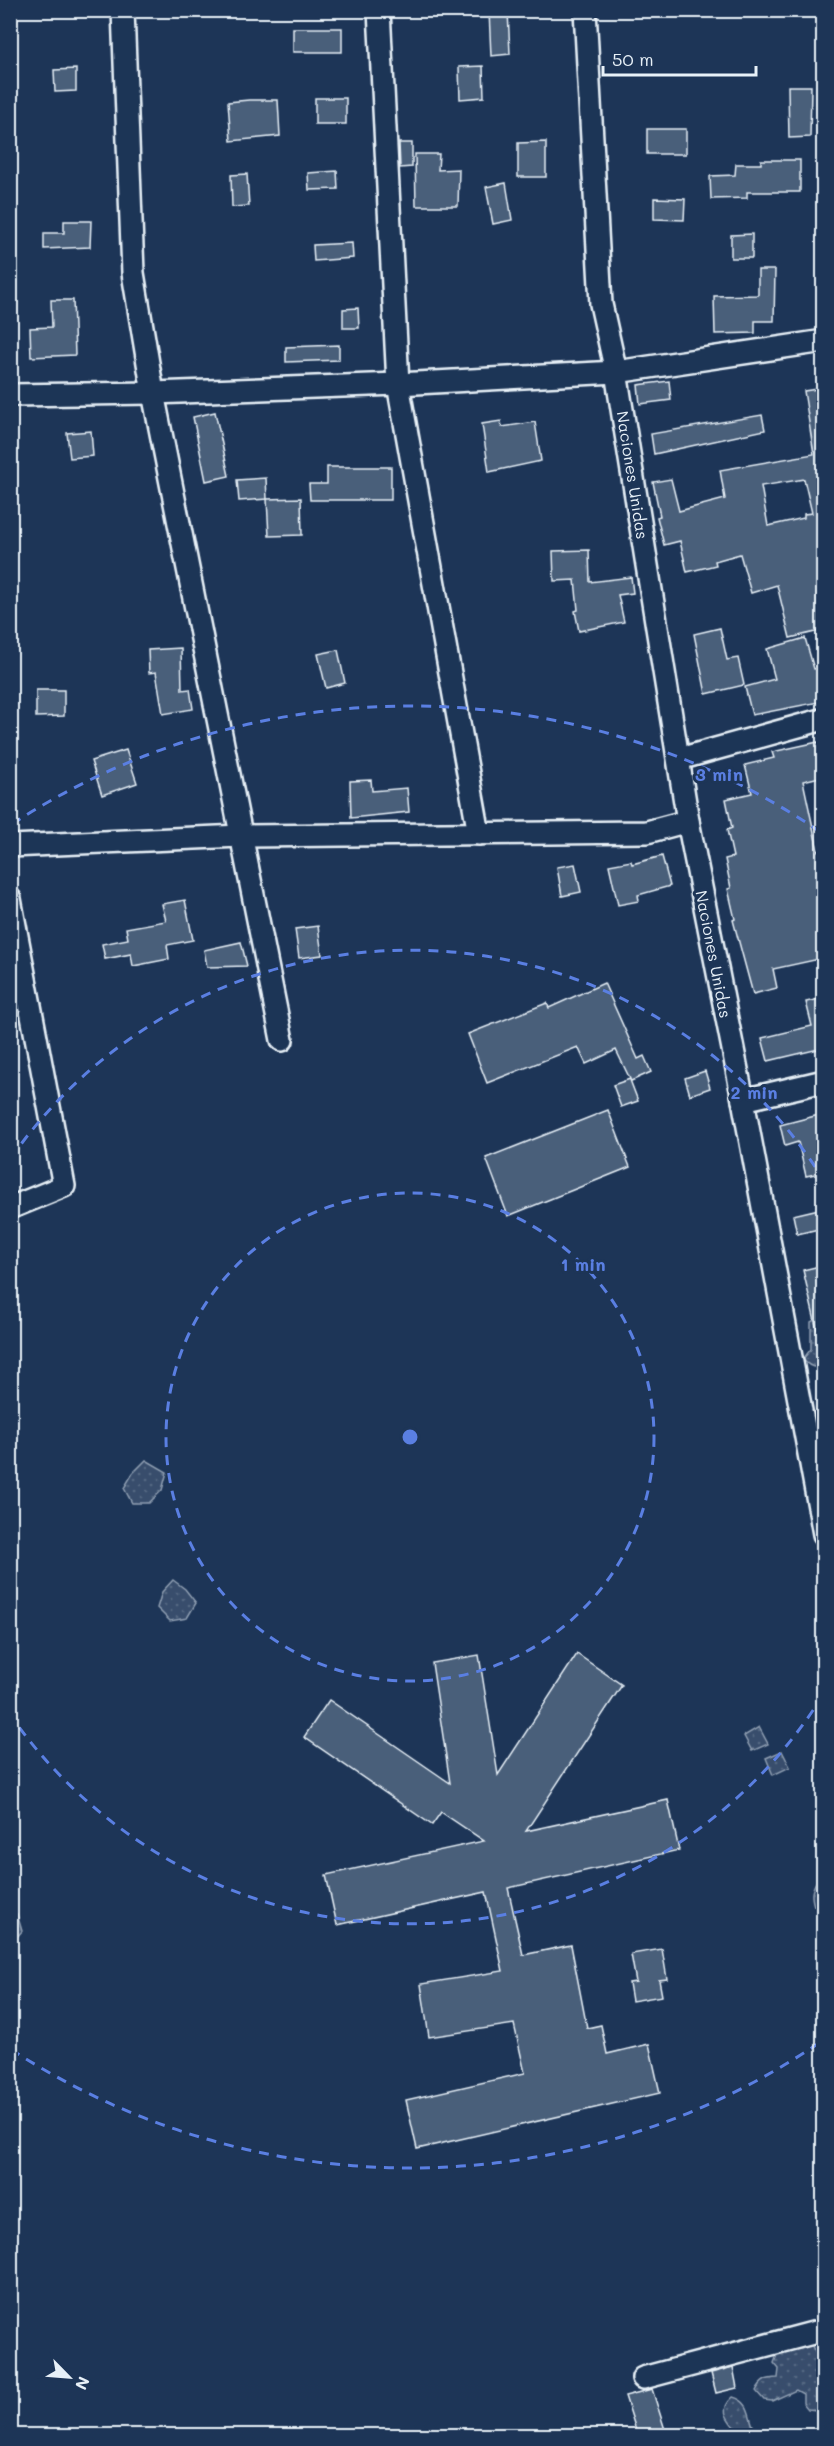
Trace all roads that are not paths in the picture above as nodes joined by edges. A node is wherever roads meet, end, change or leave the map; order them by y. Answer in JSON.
{"nodes":[{"id":1,"x":123,"y":10,"type":"edge"},
{"id":2,"x":379,"y":10,"type":"edge"},
{"id":3,"x":585,"y":10,"type":"edge"},
{"id":4,"x":824,"y":341,"type":"edge"},
{"id":5,"x":616,"y":372,"type":"junction"},
{"id":6,"x":398,"y":384,"type":"junction"},
{"id":7,"x":153,"y":393,"type":"junction"},
{"id":8,"x":10,"y":395,"type":"edge"},
{"id":9,"x":824,"y":719,"type":"edge"},
{"id":10,"x":679,"y":759,"type":"junction"},
{"id":11,"x":688,"y":821,"type":"junction"},
{"id":12,"x":479,"y":834,"type":"junction"},
{"id":13,"x":241,"y":836,"type":"junction"},
{"id":14,"x":10,"y":846,"type":"edge"},
{"id":15,"x":10,"y":899,"type":"edge"},
{"id":16,"x":282,"y":1040,"type":"dead end"},
{"id":17,"x":824,"y":1081,"type":"edge"},
{"id":18,"x":743,"y":1100,"type":"junction"},
{"id":19,"x":10,"y":1208,"type":"edge"},
{"id":20,"x":824,"y":1534,"type":"edge"},
{"id":21,"x":824,"y":2330,"type":"edge"},
{"id":22,"x":643,"y":2379,"type":"dead end"}],
"edges":[{"from":1,"to":7,"type":"street"},
{"from":2,"to":6,"type":"street"},
{"from":3,"to":5,"type":"street","name":"Naciones Unidas"},
{"from":4,"to":5,"type":"street"},
{"from":5,"to":6,"type":"street"},
{"from":5,"to":10,"type":"street","name":"Naciones Unidas"},
{"from":6,"to":7,"type":"street"},
{"from":6,"to":12,"type":"street"},
{"from":7,"to":8,"type":"street"},
{"from":7,"to":13,"type":"street"},
{"from":9,"to":10,"type":"street"},
{"from":10,"to":11,"type":"street","name":"Naciones Unidas"},
{"from":11,"to":12,"type":"street"},
{"from":11,"to":18,"type":"street","name":"Naciones Unidas"},
{"from":12,"to":13,"type":"street"},
{"from":13,"to":14,"type":"street"},
{"from":13,"to":16,"type":"street"},
{"from":15,"to":19,"type":"street"},
{"from":17,"to":18,"type":"street"},
{"from":18,"to":20,"type":"street","name":"Naciones Unidas"},
{"from":21,"to":22,"type":"street"}]}
